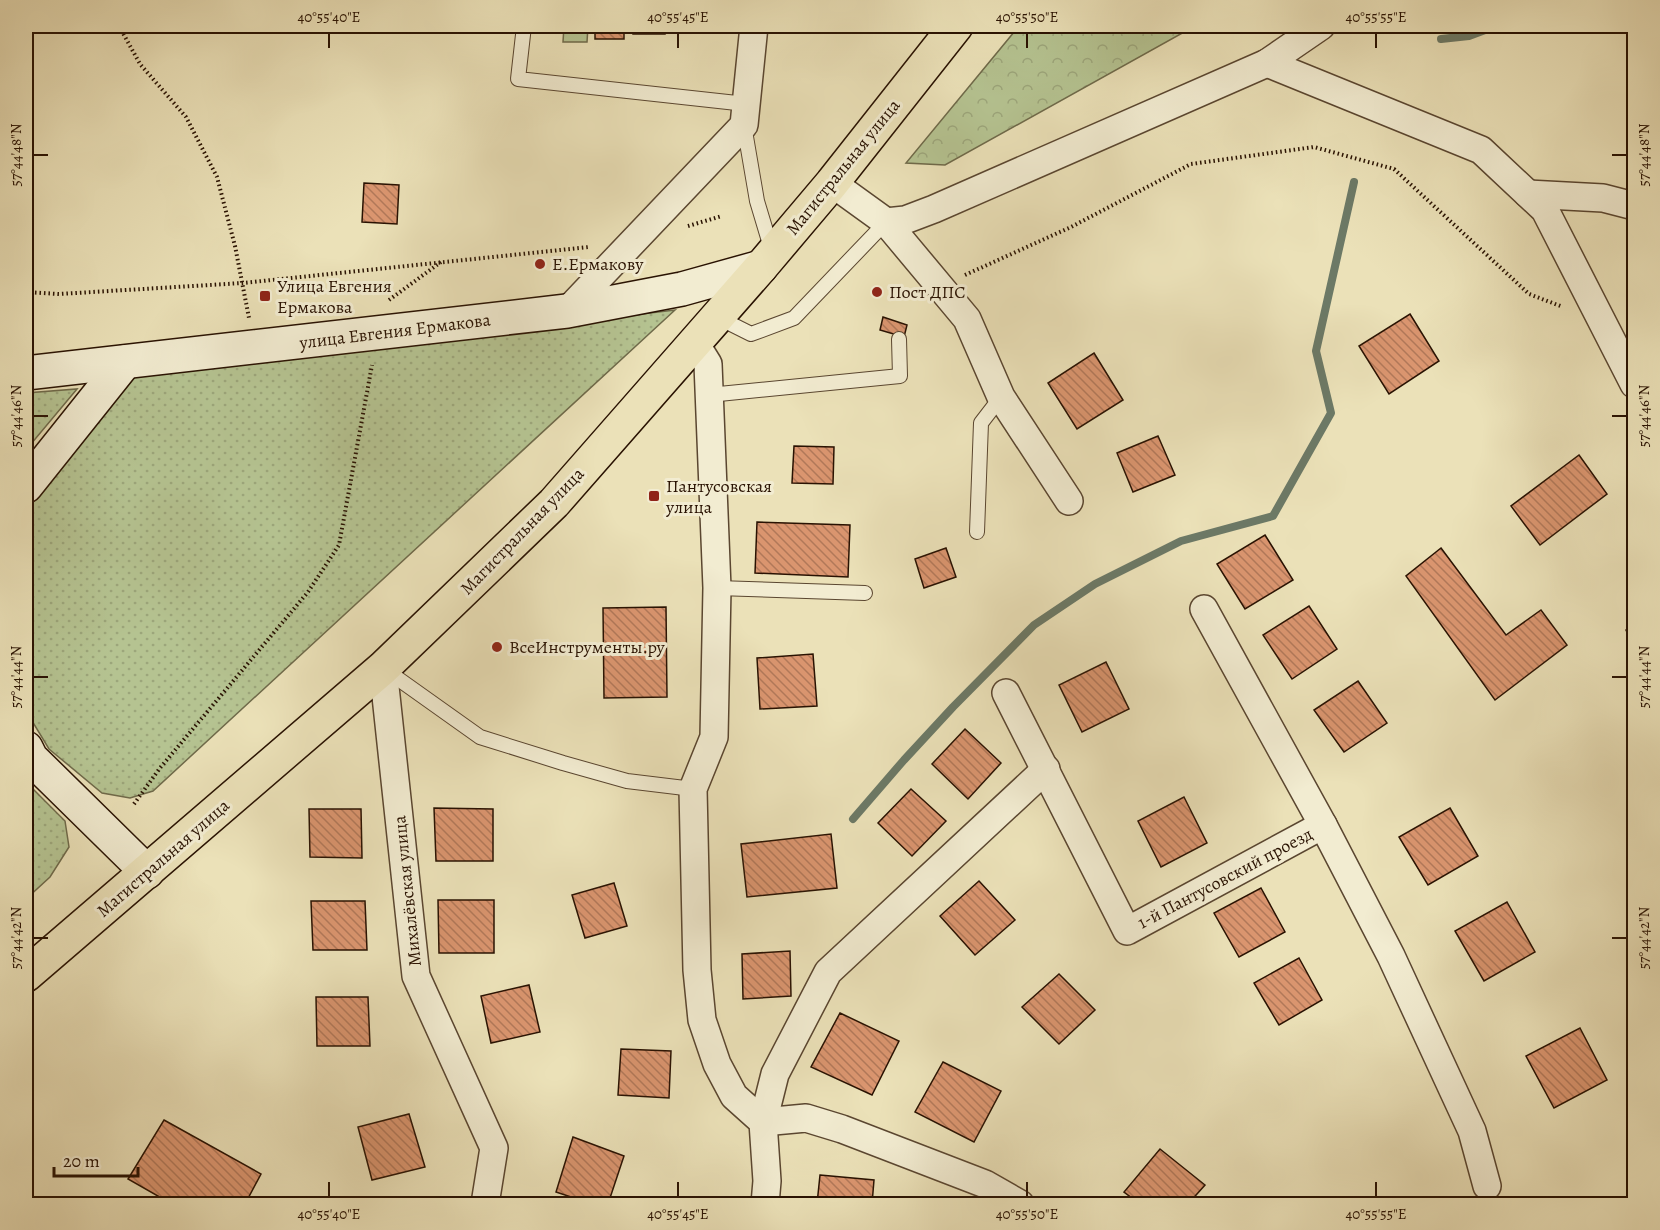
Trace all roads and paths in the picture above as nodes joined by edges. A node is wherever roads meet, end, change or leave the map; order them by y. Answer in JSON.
{"nodes":[{"id":1,"x":119,"y":26,"type":"edge"},
{"id":2,"x":524,"y":26,"type":"edge"},
{"id":3,"x":956,"y":26,"type":"edge"},
{"id":4,"x":1321,"y":26,"type":"edge"},
{"id":5,"x":747,"y":30,"type":"edge"},
{"id":6,"x":1267,"y":63,"type":"junction"},
{"id":7,"x":745,"y":114,"type":"junction"},
{"id":8,"x":832,"y":183,"type":"junction"},
{"id":9,"x":1528,"y":194,"type":"junction"},
{"id":10,"x":1635,"y":206,"type":"edge"},
{"id":11,"x":722,"y":216,"type":"dead end"},
{"id":12,"x":886,"y":222,"type":"junction"},
{"id":13,"x":677,"y":229,"type":"dead end"},
{"id":14,"x":632,"y":241,"type":"junction"},
{"id":15,"x":767,"y":260,"type":"junction"},
{"id":16,"x":243,"y":283,"type":"junction"},
{"id":17,"x":940,"y":286,"type":"junction"},
{"id":18,"x":26,"y":292,"type":"edge"},
{"id":19,"x":567,"y":311,"type":"junction"},
{"id":20,"x":717,"y":317,"type":"junction"},
{"id":21,"x":1603,"y":323,"type":"junction"},
{"id":22,"x":899,"y":339,"type":"dead end"},
{"id":23,"x":695,"y":343,"type":"junction"},
{"id":24,"x":125,"y":362,"type":"junction"},
{"id":25,"x":372,"y":365,"type":"dead end"},
{"id":26,"x":26,"y":373,"type":"edge"},
{"id":27,"x":1635,"y":384,"type":"edge"},
{"id":28,"x":709,"y":395,"type":"junction"},
{"id":29,"x":1000,"y":397,"type":"junction"},
{"id":30,"x":26,"y":486,"type":"edge"},
{"id":31,"x":1069,"y":501,"type":"dead end"},
{"id":32,"x":977,"y":532,"type":"dead end"},
{"id":33,"x":717,"y":588,"type":"junction"},
{"id":34,"x":866,"y":593,"type":"dead end"},
{"id":35,"x":1204,"y":609,"type":"dead end"},
{"id":36,"x":383,"y":668,"type":"junction"},
{"id":37,"x":1006,"y":693,"type":"dead end"},
{"id":38,"x":27,"y":757,"type":"edge"},
{"id":39,"x":1046,"y":769,"type":"junction"},
{"id":40,"x":693,"y":789,"type":"junction"},
{"id":41,"x":134,"y":804,"type":"dead end"},
{"id":42,"x":1323,"y":825,"type":"junction"},
{"id":43,"x":147,"y":872,"type":"junction"},
{"id":44,"x":26,"y":905,"type":"edge"},
{"id":45,"x":29,"y":909,"type":"dead end"},
{"id":46,"x":26,"y":975,"type":"edge"},
{"id":47,"x":763,"y":1122,"type":"junction"},
{"id":48,"x":1487,"y":1186,"type":"dead end"},
{"id":49,"x":485,"y":1204,"type":"edge"},
{"id":50,"x":765,"y":1204,"type":"edge"},
{"id":51,"x":1020,"y":1204,"type":"edge"}],
"edges":[{"from":1,"to":16,"type":"path"},
{"from":2,"to":7,"type":"lane"},
{"from":3,"to":8,"type":"highway","name":"Магистральная улица"},
{"from":4,"to":6,"type":"street"},
{"from":5,"to":7,"type":"street"},
{"from":6,"to":9,"type":"street"},
{"from":6,"to":12,"type":"street"},
{"from":7,"to":14,"type":"street"},
{"from":7,"to":15,"type":"lane"},
{"from":8,"to":12,"type":"street"},
{"from":8,"to":15,"type":"highway","name":"Магистральная улица"},
{"from":9,"to":10,"type":"street"},
{"from":9,"to":21,"type":"street"},
{"from":11,"to":13,"type":"path"},
{"from":12,"to":17,"type":"street"},
{"from":12,"to":20,"type":"lane"},
{"from":14,"to":16,"type":"path"},
{"from":14,"to":19,"type":"street"},
{"from":15,"to":19,"type":"main road","name":"улица Евгения Ермакова"},
{"from":15,"to":20,"type":"highway","name":"Магистральная улица"},
{"from":16,"to":18,"type":"path"},
{"from":17,"to":21,"type":"path"},
{"from":17,"to":29,"type":"street"},
{"from":19,"to":24,"type":"main road","name":"улица Евгения Ермакова"},
{"from":20,"to":23,"type":"highway","name":"Магистральная улица"},
{"from":21,"to":27,"type":"street"},
{"from":22,"to":28,"type":"lane"},
{"from":23,"to":28,"type":"street"},
{"from":23,"to":36,"type":"highway","name":"Магистральная улица"},
{"from":24,"to":26,"type":"main road","name":"улица Евгения Ермакова"},
{"from":24,"to":30,"type":"main road"},
{"from":25,"to":41,"type":"path"},
{"from":28,"to":33,"type":"street"},
{"from":29,"to":31,"type":"street"},
{"from":29,"to":32,"type":"lane"},
{"from":33,"to":34,"type":"lane"},
{"from":33,"to":40,"type":"street"},
{"from":35,"to":42,"type":"street"},
{"from":36,"to":40,"type":"lane"},
{"from":36,"to":43,"type":"highway","name":"Магистральная улица"},
{"from":36,"to":49,"type":"street","name":"Михалёвская улица"},
{"from":37,"to":39,"type":"street"},
{"from":38,"to":43,"type":"main road"},
{"from":39,"to":42,"type":"street","name":"1-й Пантусовский проезд"},
{"from":39,"to":47,"type":"street"},
{"from":40,"to":47,"type":"street"},
{"from":42,"to":48,"type":"street","name":"1-й Пантусовский проезд"},
{"from":43,"to":46,"type":"highway","name":"Магистральная улица"},
{"from":44,"to":45,"type":"path"},
{"from":47,"to":50,"type":"street"},
{"from":47,"to":51,"type":"street"}]}
